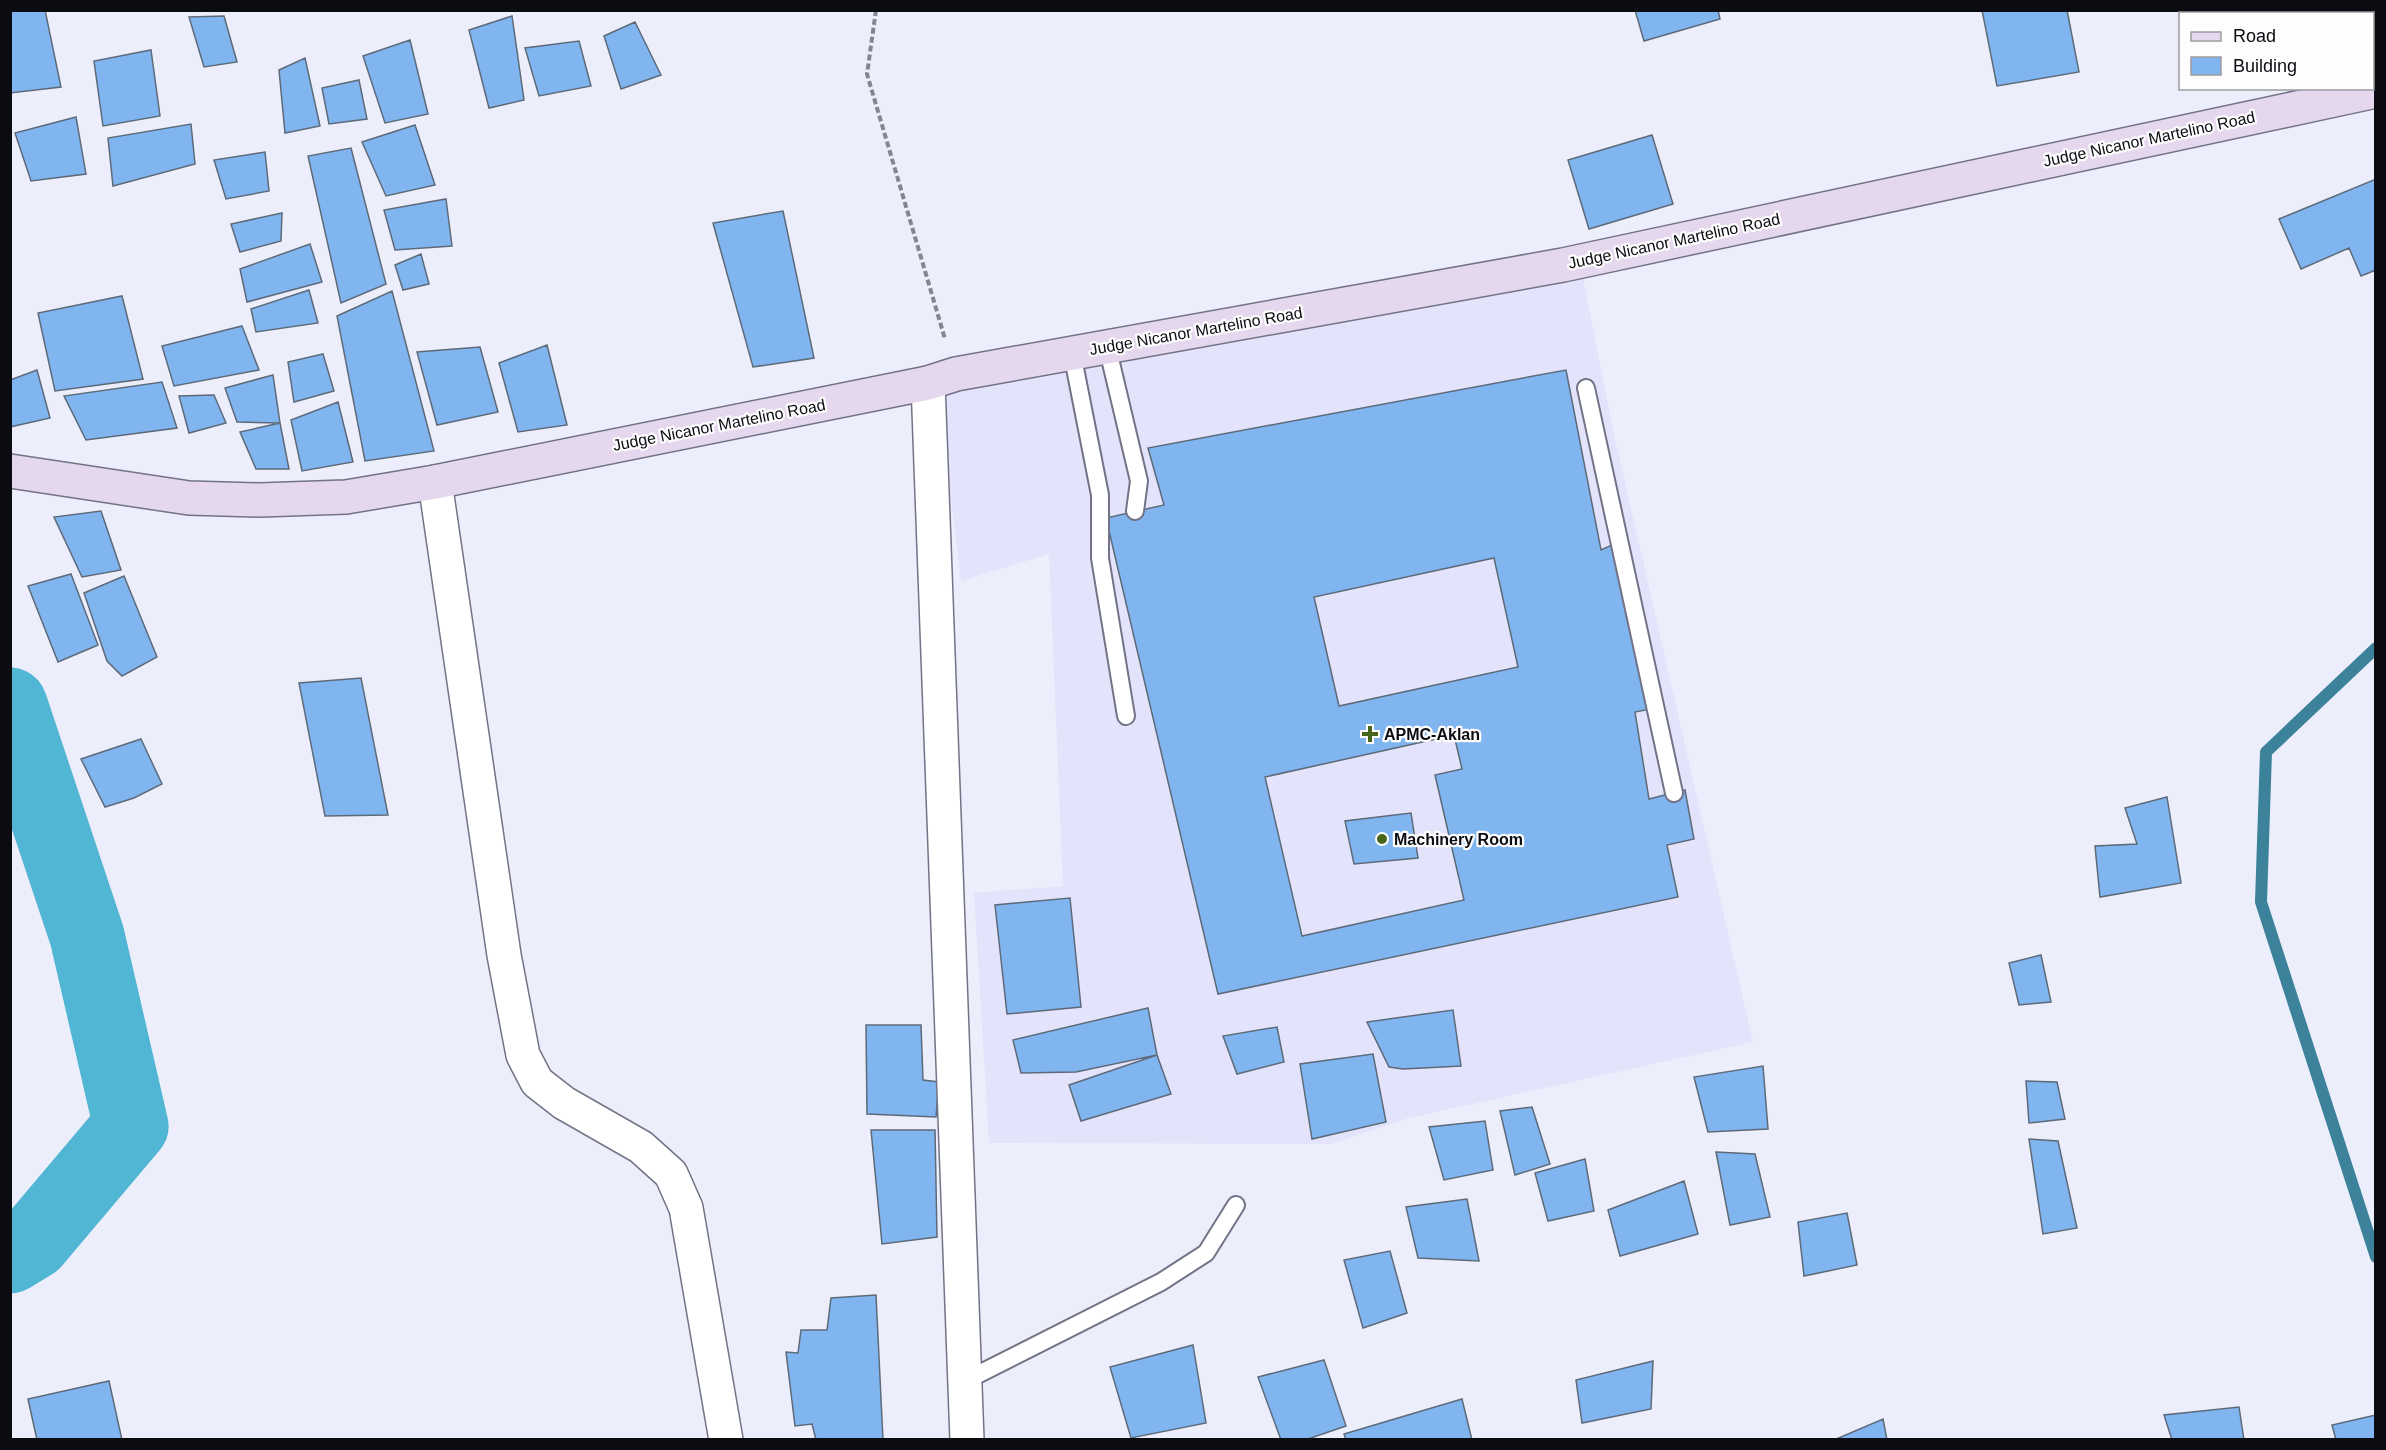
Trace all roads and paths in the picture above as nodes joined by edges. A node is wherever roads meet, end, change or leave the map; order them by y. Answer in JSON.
{"nodes":[{"id":1,"x":876,"y":10,"type":"edge"},
{"id":2,"x":2376,"y":91,"type":"edge"},
{"id":3,"x":1107,"y":346,"type":"junction"},
{"id":4,"x":1072,"y":353,"type":"junction"},
{"id":5,"x":942,"y":378,"type":"junction"},
{"id":6,"x":1586,"y":388,"type":"dead end"},
{"id":7,"x":10,"y":471,"type":"edge"},
{"id":8,"x":435,"y":482,"type":"junction"},
{"id":9,"x":1135,"y":511,"type":"dead end"},
{"id":10,"x":1126,"y":716,"type":"dead end"},
{"id":11,"x":1674,"y":793,"type":"dead end"},
{"id":12,"x":1236,"y":1205,"type":"dead end"},
{"id":13,"x":965,"y":1381,"type":"junction"},
{"id":14,"x":726,"y":1440,"type":"edge"},
{"id":15,"x":967,"y":1440,"type":"edge"}],
"edges":[{"from":1,"to":5,"type":"path"},
{"from":2,"to":3,"type":"main road","name":"Judge Nicanor Martelino Road"},
{"from":3,"to":4,"type":"main road","name":"Judge Nicanor Martelino Road"},
{"from":3,"to":9,"type":"lane"},
{"from":4,"to":5,"type":"main road","name":"Judge Nicanor Martelino Road"},
{"from":4,"to":10,"type":"lane"},
{"from":5,"to":8,"type":"main road","name":"Judge Nicanor Martelino Road"},
{"from":5,"to":13,"type":"street"},
{"from":6,"to":11,"type":"lane"},
{"from":7,"to":8,"type":"main road","name":"Judge Nicanor Martelino Road"},
{"from":8,"to":14,"type":"street"},
{"from":12,"to":13,"type":"lane"},
{"from":13,"to":15,"type":"street"}]}
